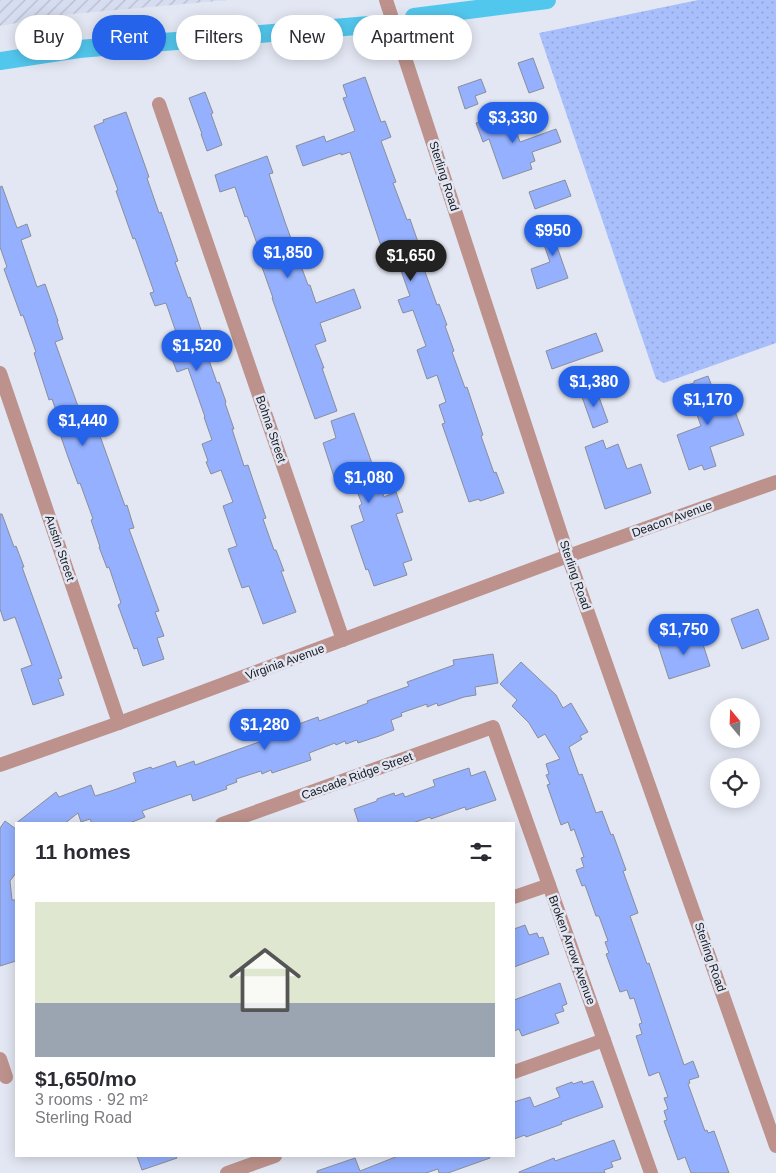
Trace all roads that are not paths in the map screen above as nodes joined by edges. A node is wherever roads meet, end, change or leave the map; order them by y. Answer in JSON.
{"nodes":[{"id":1,"x":386,"y":0,"type":"edge"},
{"id":2,"x":159,"y":104,"type":"dead end"},
{"id":3,"x":0,"y":373,"type":"edge"},
{"id":4,"x":776,"y":482,"type":"edge"},
{"id":5,"x":568,"y":556,"type":"junction"},
{"id":6,"x":343,"y":640,"type":"junction"},
{"id":7,"x":119,"y":723,"type":"junction"},
{"id":8,"x":492,"y":727,"type":"joint"},
{"id":9,"x":0,"y":765,"type":"edge"},
{"id":10,"x":228,"y":822,"type":"edge"},
{"id":11,"x":549,"y":885,"type":"junction"},
{"id":12,"x":515,"y":898,"type":"edge"},
{"id":13,"x":604,"y":1040,"type":"junction"},
{"id":14,"x":0,"y":1059,"type":"edge"},
{"id":15,"x":515,"y":1072,"type":"edge"},
{"id":16,"x":8,"y":1076,"type":"edge"},
{"id":17,"x":776,"y":1146,"type":"edge"},
{"id":18,"x":272,"y":1157,"type":"edge"},
{"id":19,"x":227,"y":1173,"type":"edge"},
{"id":20,"x":651,"y":1173,"type":"edge"}],
"edges":[{"from":1,"to":5,"type":"street","name":"Sterling Road"},
{"from":2,"to":6,"type":"street","name":"Bohna Street"},
{"from":3,"to":7,"type":"street","name":"Austin Street"},
{"from":4,"to":5,"type":"street","name":"Deacon Avenue"},
{"from":5,"to":6,"type":"street","name":"Virginia Avenue"},
{"from":5,"to":17,"type":"street","name":"Sterling Road"},
{"from":6,"to":7,"type":"street","name":"Virginia Avenue"},
{"from":7,"to":9,"type":"street","name":"Virginia Avenue"},
{"from":8,"to":10,"type":"street","name":"Cascade Ridge Street"},
{"from":8,"to":11,"type":"street","name":"Broken Arrow Avenue"},
{"from":11,"to":12,"type":"street"},
{"from":11,"to":13,"type":"street","name":"Broken Arrow Avenue"},
{"from":13,"to":15,"type":"street"},
{"from":13,"to":20,"type":"street","name":"Broken Arrow Avenue"},
{"from":14,"to":16,"type":"street"},
{"from":18,"to":19,"type":"street"}]}
